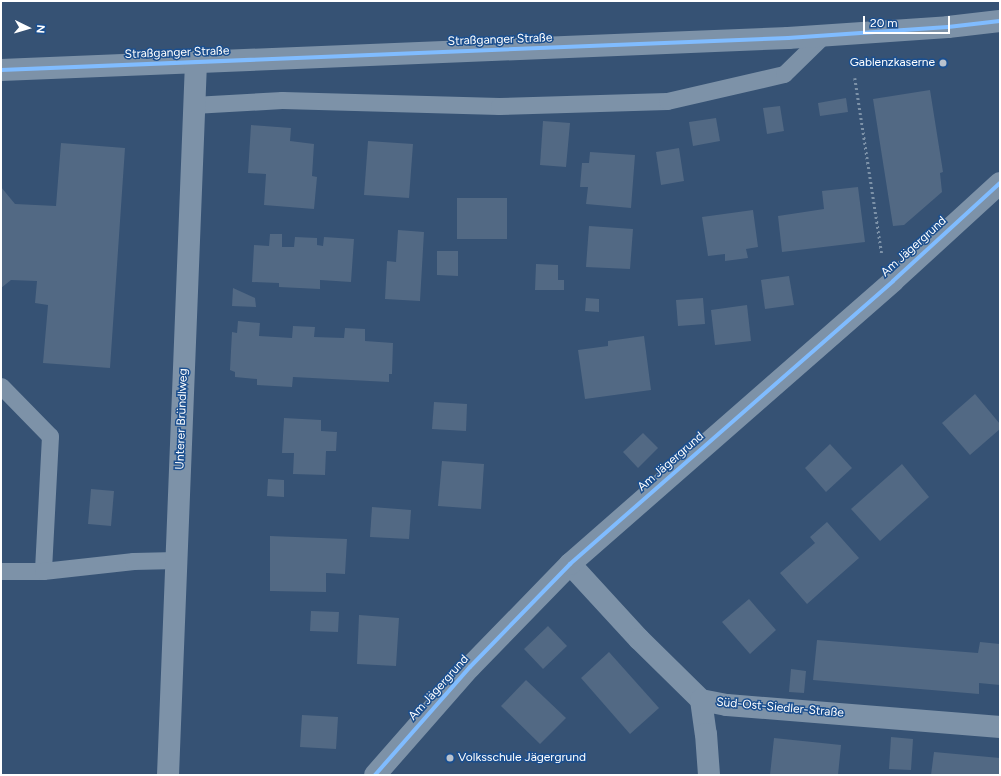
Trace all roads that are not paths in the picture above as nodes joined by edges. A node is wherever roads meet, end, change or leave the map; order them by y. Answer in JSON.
{"nodes":[{"id":1,"x":1000,"y":21,"type":"edge"},
{"id":2,"x":823,"y":36,"type":"junction"},
{"id":3,"x":196,"y":62,"type":"junction"},
{"id":4,"x":1,"y":70,"type":"edge"},
{"id":5,"x":194,"y":105,"type":"junction"},
{"id":6,"x":1000,"y":183,"type":"edge"},
{"id":7,"x":1,"y":386,"type":"edge"},
{"id":8,"x":176,"y":560,"type":"junction"},
{"id":9,"x":570,"y":564,"type":"junction"},
{"id":10,"x":1,"y":571,"type":"edge"},
{"id":11,"x":43,"y":571,"type":"junction"},
{"id":12,"x":701,"y":700,"type":"junction"},
{"id":13,"x":1000,"y":727,"type":"edge"},
{"id":14,"x":168,"y":775,"type":"edge"},
{"id":15,"x":375,"y":775,"type":"edge"},
{"id":16,"x":709,"y":775,"type":"edge"}],
"edges":[{"from":1,"to":2,"type":"street","name":"Straßganger Straße"},
{"from":2,"to":3,"type":"street","name":"Straßganger Straße"},
{"from":2,"to":5,"type":"lane"},
{"from":3,"to":4,"type":"street","name":"Straßganger Straße"},
{"from":3,"to":5,"type":"street","name":"Unterer Bründlweg"},
{"from":5,"to":8,"type":"street","name":"Unterer Bründlweg"},
{"from":6,"to":9,"type":"street","name":"Am Jägergrund"},
{"from":7,"to":11,"type":"lane"},
{"from":8,"to":11,"type":"lane"},
{"from":8,"to":14,"type":"street","name":"Unterer Bründlweg"},
{"from":9,"to":12,"type":"street","name":"Süd-Ost-Siedler-Straße"},
{"from":9,"to":15,"type":"street","name":"Am Jägergrund"},
{"from":10,"to":11,"type":"lane"},
{"from":12,"to":13,"type":"street","name":"Süd-Ost-Siedler-Straße"},
{"from":12,"to":16,"type":"street"}]}
